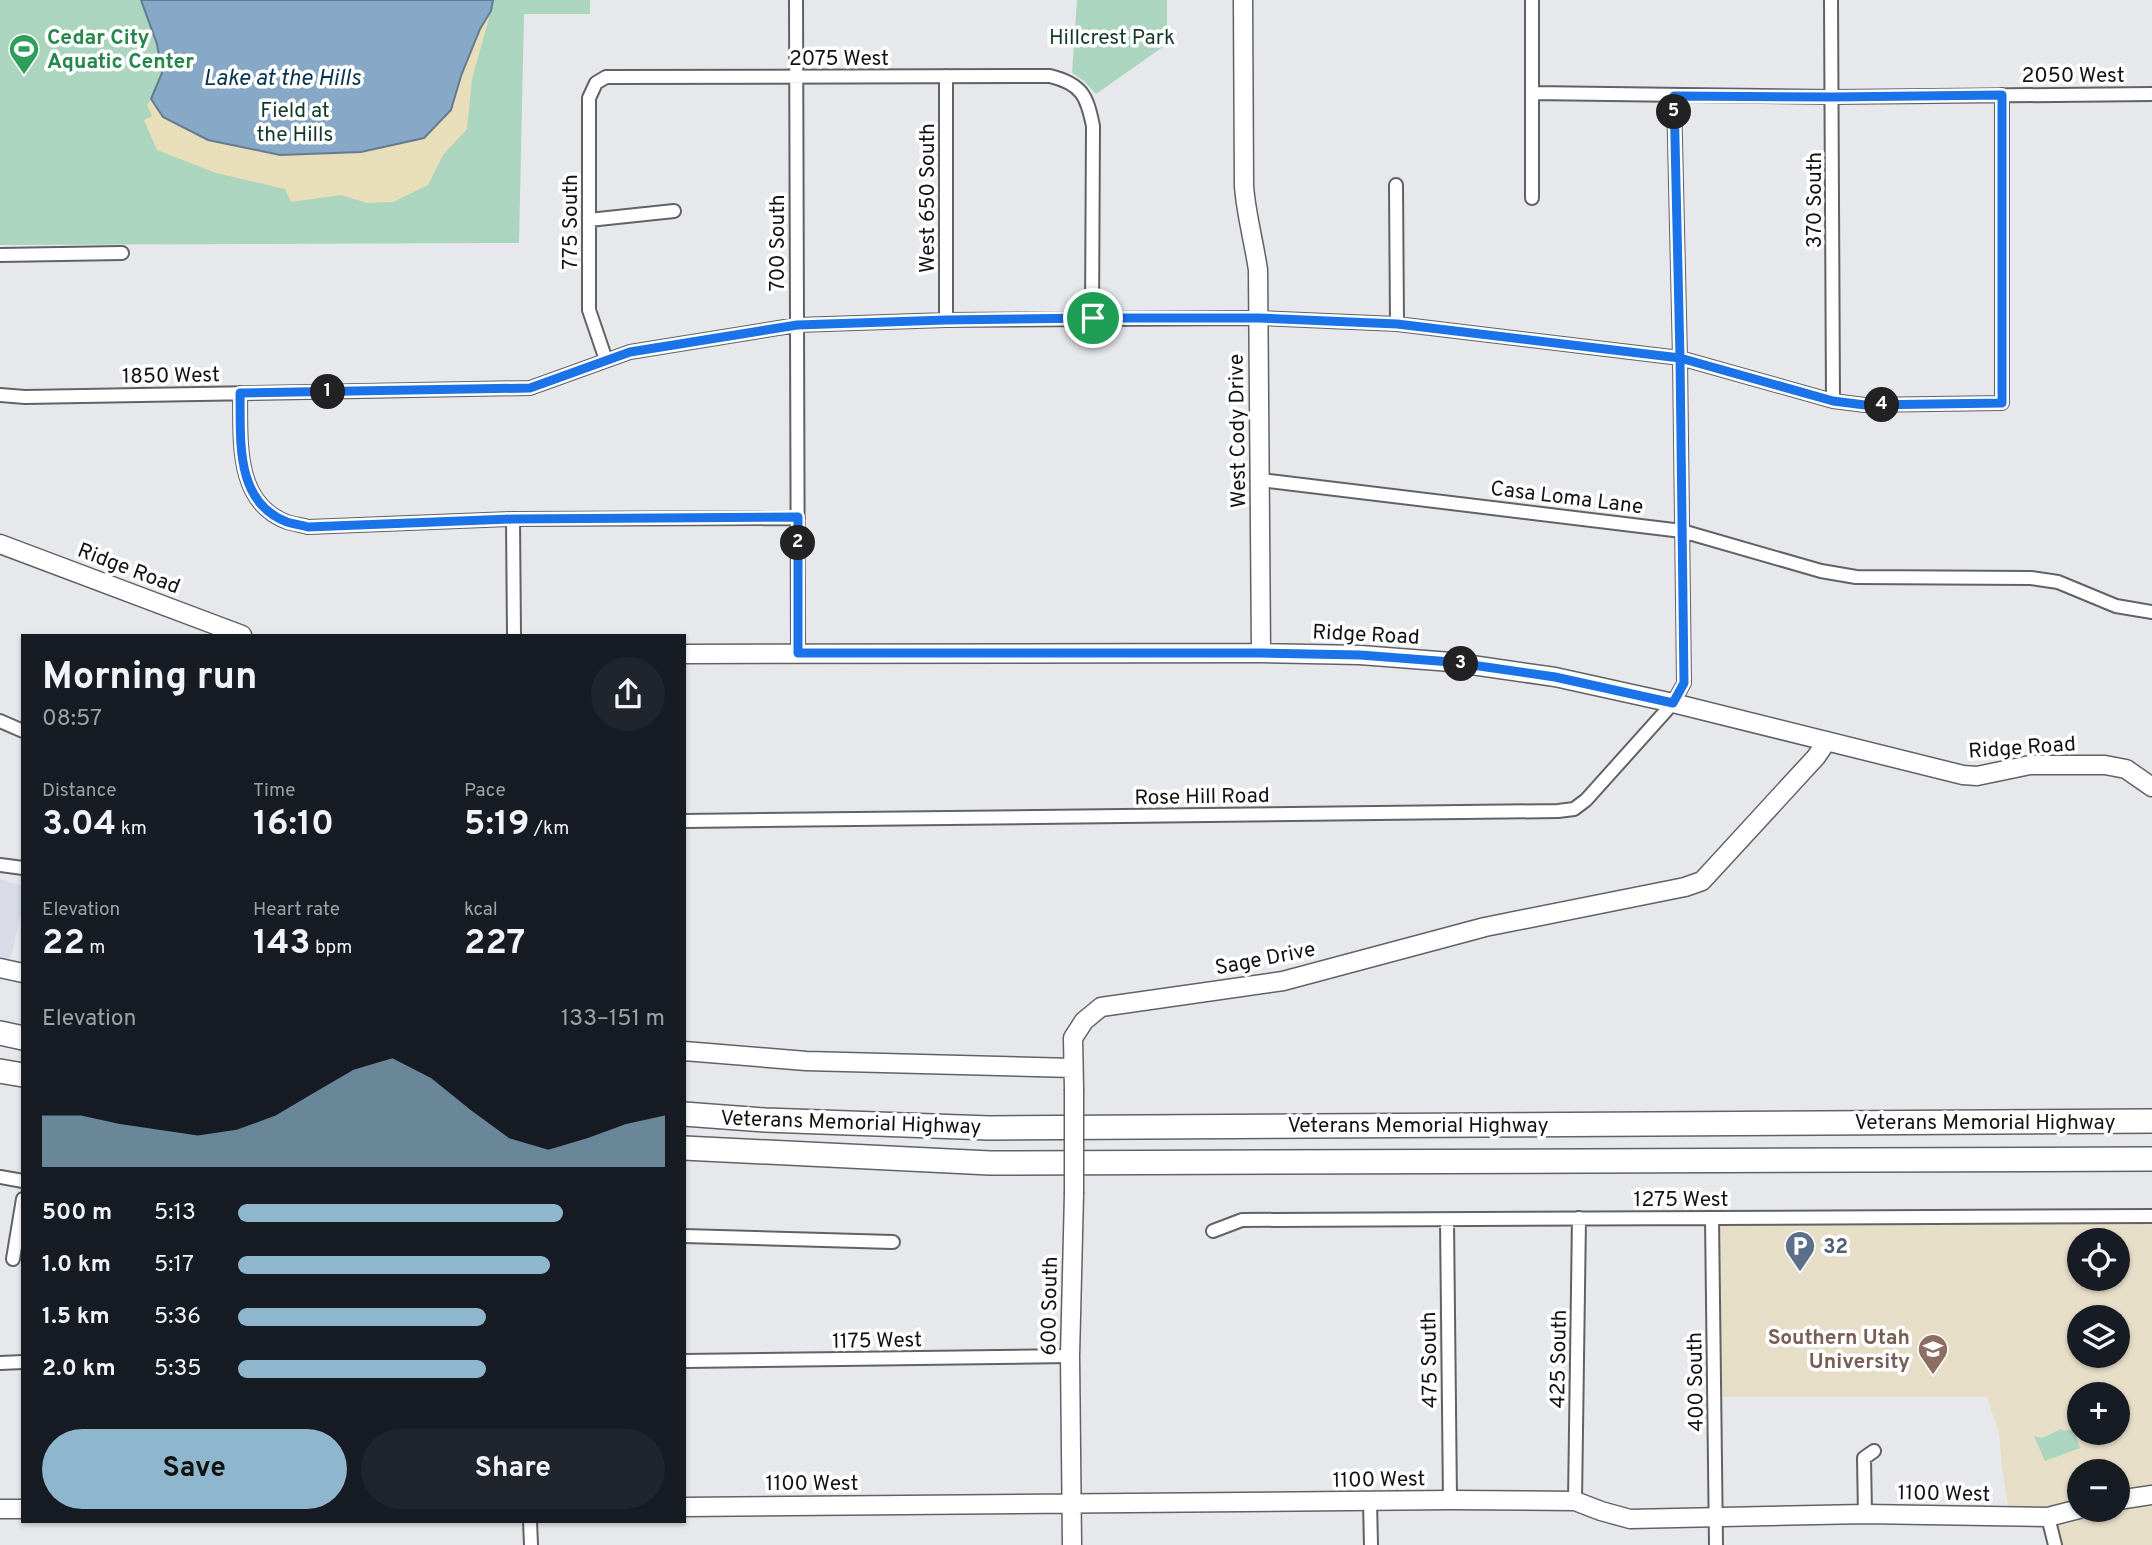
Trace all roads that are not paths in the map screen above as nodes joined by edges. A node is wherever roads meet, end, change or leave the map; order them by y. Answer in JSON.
{"nodes":[{"id":1,"x":796,"y":0,"type":"edge"},
{"id":2,"x":1243,"y":0,"type":"edge"},
{"id":3,"x":1532,"y":0,"type":"edge"},
{"id":4,"x":1831,"y":0,"type":"edge"},
{"id":5,"x":946,"y":76,"type":"junction"},
{"id":6,"x":796,"y":77,"type":"junction"},
{"id":7,"x":596,"y":83,"type":"joint"},
{"id":8,"x":1533,"y":93,"type":"junction"},
{"id":9,"x":2152,"y":94,"type":"edge"},
{"id":10,"x":2002,"y":95,"type":"junction"},
{"id":11,"x":1674,"y":96,"type":"junction"},
{"id":12,"x":1833,"y":97,"type":"junction"},
{"id":13,"x":1396,"y":184,"type":"dead end"},
{"id":14,"x":1532,"y":198,"type":"dead end"},
{"id":15,"x":674,"y":211,"type":"dead end"},
{"id":16,"x":589,"y":220,"type":"junction"},
{"id":17,"x":122,"y":253,"type":"dead end"},
{"id":18,"x":0,"y":255,"type":"edge"},
{"id":19,"x":1093,"y":318,"type":"junction"},
{"id":20,"x":1258,"y":318,"type":"junction"},
{"id":21,"x":946,"y":320,"type":"junction"},
{"id":22,"x":1397,"y":324,"type":"junction"},
{"id":23,"x":797,"y":325,"type":"junction"},
{"id":24,"x":1680,"y":358,"type":"junction"},
{"id":25,"x":606,"y":360,"type":"junction"},
{"id":26,"x":240,"y":393,"type":"junction"},
{"id":27,"x":0,"y":395,"type":"edge"},
{"id":28,"x":1833,"y":401,"type":"junction"},
{"id":29,"x":1261,"y":480,"type":"junction"},
{"id":30,"x":798,"y":517,"type":"junction"},
{"id":31,"x":513,"y":519,"type":"junction"},
{"id":32,"x":1682,"y":531,"type":"junction"},
{"id":33,"x":0,"y":544,"type":"edge"},
{"id":34,"x":2152,"y":612,"type":"edge"},
{"id":35,"x":239,"y":634,"type":"edge"},
{"id":36,"x":514,"y":634,"type":"edge"},
{"id":37,"x":798,"y":653,"type":"junction"},
{"id":38,"x":1261,"y":653,"type":"junction"},
{"id":39,"x":686,"y":654,"type":"edge"},
{"id":40,"x":1673,"y":703,"type":"junction"},
{"id":41,"x":0,"y":721,"type":"edge"},
{"id":42,"x":21,"y":730,"type":"edge"},
{"id":43,"x":1827,"y":741,"type":"junction"},
{"id":44,"x":2152,"y":787,"type":"edge"},
{"id":45,"x":686,"y":821,"type":"edge"},
{"id":46,"x":0,"y":864,"type":"edge"},
{"id":47,"x":21,"y":868,"type":"edge"},
{"id":48,"x":0,"y":968,"type":"edge"},
{"id":49,"x":21,"y":973,"type":"edge"},
{"id":50,"x":0,"y":1033,"type":"edge"},
{"id":51,"x":21,"y":1038,"type":"edge"},
{"id":52,"x":686,"y":1051,"type":"edge"},
{"id":53,"x":1073,"y":1068,"type":"junction"},
{"id":54,"x":0,"y":1071,"type":"edge"},
{"id":55,"x":21,"y":1075,"type":"edge"},
{"id":56,"x":686,"y":1114,"type":"edge"},
{"id":57,"x":2152,"y":1121,"type":"edge"},
{"id":58,"x":686,"y":1148,"type":"edge"},
{"id":59,"x":2152,"y":1159,"type":"edge"},
{"id":60,"x":0,"y":1177,"type":"edge"},
{"id":61,"x":21,"y":1181,"type":"edge"},
{"id":62,"x":21,"y":1211,"type":"edge"},
{"id":63,"x":2152,"y":1216,"type":"edge"},
{"id":64,"x":1579,"y":1218,"type":"junction"},
{"id":65,"x":1712,"y":1218,"type":"junction"},
{"id":66,"x":1447,"y":1220,"type":"junction"},
{"id":67,"x":1213,"y":1231,"type":"dead end"},
{"id":68,"x":686,"y":1236,"type":"edge"},
{"id":69,"x":893,"y":1242,"type":"dead end"},
{"id":70,"x":13,"y":1259,"type":"dead end"},
{"id":71,"x":1070,"y":1356,"type":"junction"},
{"id":72,"x":686,"y":1361,"type":"edge"},
{"id":73,"x":21,"y":1362,"type":"edge"},
{"id":74,"x":0,"y":1363,"type":"edge"},
{"id":75,"x":1874,"y":1451,"type":"dead end"},
{"id":76,"x":2152,"y":1495,"type":"edge"},
{"id":77,"x":2130,"y":1498,"type":"edge"},
{"id":78,"x":1450,"y":1500,"type":"junction"},
{"id":79,"x":1575,"y":1501,"type":"junction"},
{"id":80,"x":1370,"y":1502,"type":"junction"},
{"id":81,"x":1072,"y":1504,"type":"junction"},
{"id":82,"x":686,"y":1507,"type":"edge"},
{"id":83,"x":0,"y":1509,"type":"edge"},
{"id":84,"x":21,"y":1509,"type":"edge"},
{"id":85,"x":2067,"y":1513,"type":"edge"},
{"id":86,"x":1865,"y":1514,"type":"junction"},
{"id":87,"x":1716,"y":1516,"type":"junction"},
{"id":88,"x":2048,"y":1517,"type":"junction"},
{"id":89,"x":530,"y":1523,"type":"edge"},
{"id":90,"x":531,"y":1545,"type":"edge"},
{"id":91,"x":1072,"y":1545,"type":"edge"},
{"id":92,"x":1371,"y":1545,"type":"edge"},
{"id":93,"x":1716,"y":1545,"type":"edge"},
{"id":94,"x":2055,"y":1545,"type":"edge"}],
"edges":[{"from":1,"to":6,"type":"street","name":"700 South"},
{"from":2,"to":20,"type":"street","name":"West Cody Drive"},
{"from":3,"to":8,"type":"street"},
{"from":4,"to":12,"type":"street","name":"370 South"},
{"from":5,"to":6,"type":"street","name":"2075 West"},
{"from":5,"to":19,"type":"street","name":"2075 West"},
{"from":5,"to":21,"type":"street","name":"West 650 South"},
{"from":6,"to":7,"type":"street","name":"2075 West"},
{"from":6,"to":23,"type":"street","name":"700 South"},
{"from":7,"to":16,"type":"street","name":"775 South"},
{"from":8,"to":11,"type":"street","name":"2050 West"},
{"from":8,"to":14,"type":"street"},
{"from":9,"to":10,"type":"street","name":"2050 West"},
{"from":10,"to":12,"type":"street","name":"2050 West"},
{"from":10,"to":28,"type":"street","name":"1850 West"},
{"from":11,"to":12,"type":"street","name":"2050 West"},
{"from":11,"to":24,"type":"street"},
{"from":12,"to":28,"type":"street","name":"370 South"},
{"from":13,"to":22,"type":"street"},
{"from":15,"to":16,"type":"street"},
{"from":16,"to":25,"type":"street","name":"775 South"},
{"from":17,"to":18,"type":"street"},
{"from":19,"to":20,"type":"street","name":"1850 West"},
{"from":19,"to":21,"type":"street","name":"1850 West"},
{"from":20,"to":22,"type":"street","name":"1850 West"},
{"from":20,"to":29,"type":"street","name":"West Cody Drive"},
{"from":21,"to":23,"type":"street","name":"1850 West"},
{"from":22,"to":24,"type":"street","name":"1850 West"},
{"from":23,"to":25,"type":"street","name":"1850 West"},
{"from":23,"to":30,"type":"street","name":"700 South"},
{"from":24,"to":28,"type":"street","name":"1850 West"},
{"from":24,"to":32,"type":"street"},
{"from":25,"to":26,"type":"street","name":"1850 West"},
{"from":26,"to":27,"type":"street","name":"1850 West"},
{"from":26,"to":31,"type":"street"},
{"from":29,"to":32,"type":"street","name":"Casa Loma Lane"},
{"from":29,"to":38,"type":"street","name":"West Cody Drive"},
{"from":30,"to":31,"type":"street"},
{"from":30,"to":37,"type":"street","name":"700 South"},
{"from":31,"to":36,"type":"street"},
{"from":32,"to":34,"type":"street","name":"Casa Loma Lane"},
{"from":32,"to":40,"type":"street"},
{"from":33,"to":35,"type":"street","name":"Ridge Road"},
{"from":37,"to":38,"type":"street","name":"Ridge Road"},
{"from":37,"to":39,"type":"street","name":"Ridge Road"},
{"from":38,"to":40,"type":"street","name":"Ridge Road"},
{"from":40,"to":43,"type":"street","name":"Ridge Road"},
{"from":40,"to":45,"type":"street","name":"Rose Hill Road"},
{"from":41,"to":42,"type":"street"},
{"from":43,"to":44,"type":"street","name":"Ridge Road"},
{"from":43,"to":53,"type":"street","name":"Sage Drive"},
{"from":46,"to":47,"type":"street"},
{"from":48,"to":49,"type":"street"},
{"from":50,"to":51,"type":"highway"},
{"from":52,"to":53,"type":"street"},
{"from":53,"to":71,"type":"street","name":"600 South","bridge":true},
{"from":54,"to":55,"type":"highway"},
{"from":56,"to":57,"type":"highway","name":"Veterans Memorial Highway"},
{"from":58,"to":59,"type":"highway","name":"Veterans Memorial Highway"},
{"from":60,"to":61,"type":"street"},
{"from":62,"to":70,"type":"street"},
{"from":63,"to":65,"type":"street","name":"1275 West"},
{"from":64,"to":65,"type":"street","name":"1275 West"},
{"from":64,"to":66,"type":"street","name":"1275 West"},
{"from":64,"to":79,"type":"street","name":"425 South"},
{"from":65,"to":87,"type":"street","name":"400 South"},
{"from":66,"to":67,"type":"street","name":"1275 West"},
{"from":66,"to":78,"type":"street","name":"475 South"},
{"from":68,"to":69,"type":"street"},
{"from":71,"to":72,"type":"street","name":"1175 West"},
{"from":71,"to":81,"type":"street","name":"600 South"},
{"from":73,"to":74,"type":"street"},
{"from":75,"to":86,"type":"street"},
{"from":76,"to":77,"type":"street"},
{"from":78,"to":79,"type":"street","name":"1100 West"},
{"from":78,"to":80,"type":"street","name":"1100 West"},
{"from":79,"to":87,"type":"street","name":"1100 West"},
{"from":80,"to":81,"type":"street","name":"1100 West"},
{"from":80,"to":92,"type":"street"},
{"from":81,"to":82,"type":"street","name":"1100 West"},
{"from":81,"to":91,"type":"street","name":"600 South"},
{"from":83,"to":84,"type":"street"},
{"from":85,"to":88,"type":"street","name":"1100 West"},
{"from":86,"to":87,"type":"street","name":"1100 West"},
{"from":86,"to":88,"type":"street","name":"1100 West"},
{"from":87,"to":93,"type":"street","name":"400 South"},
{"from":88,"to":94,"type":"street"},
{"from":89,"to":90,"type":"street"}]}
